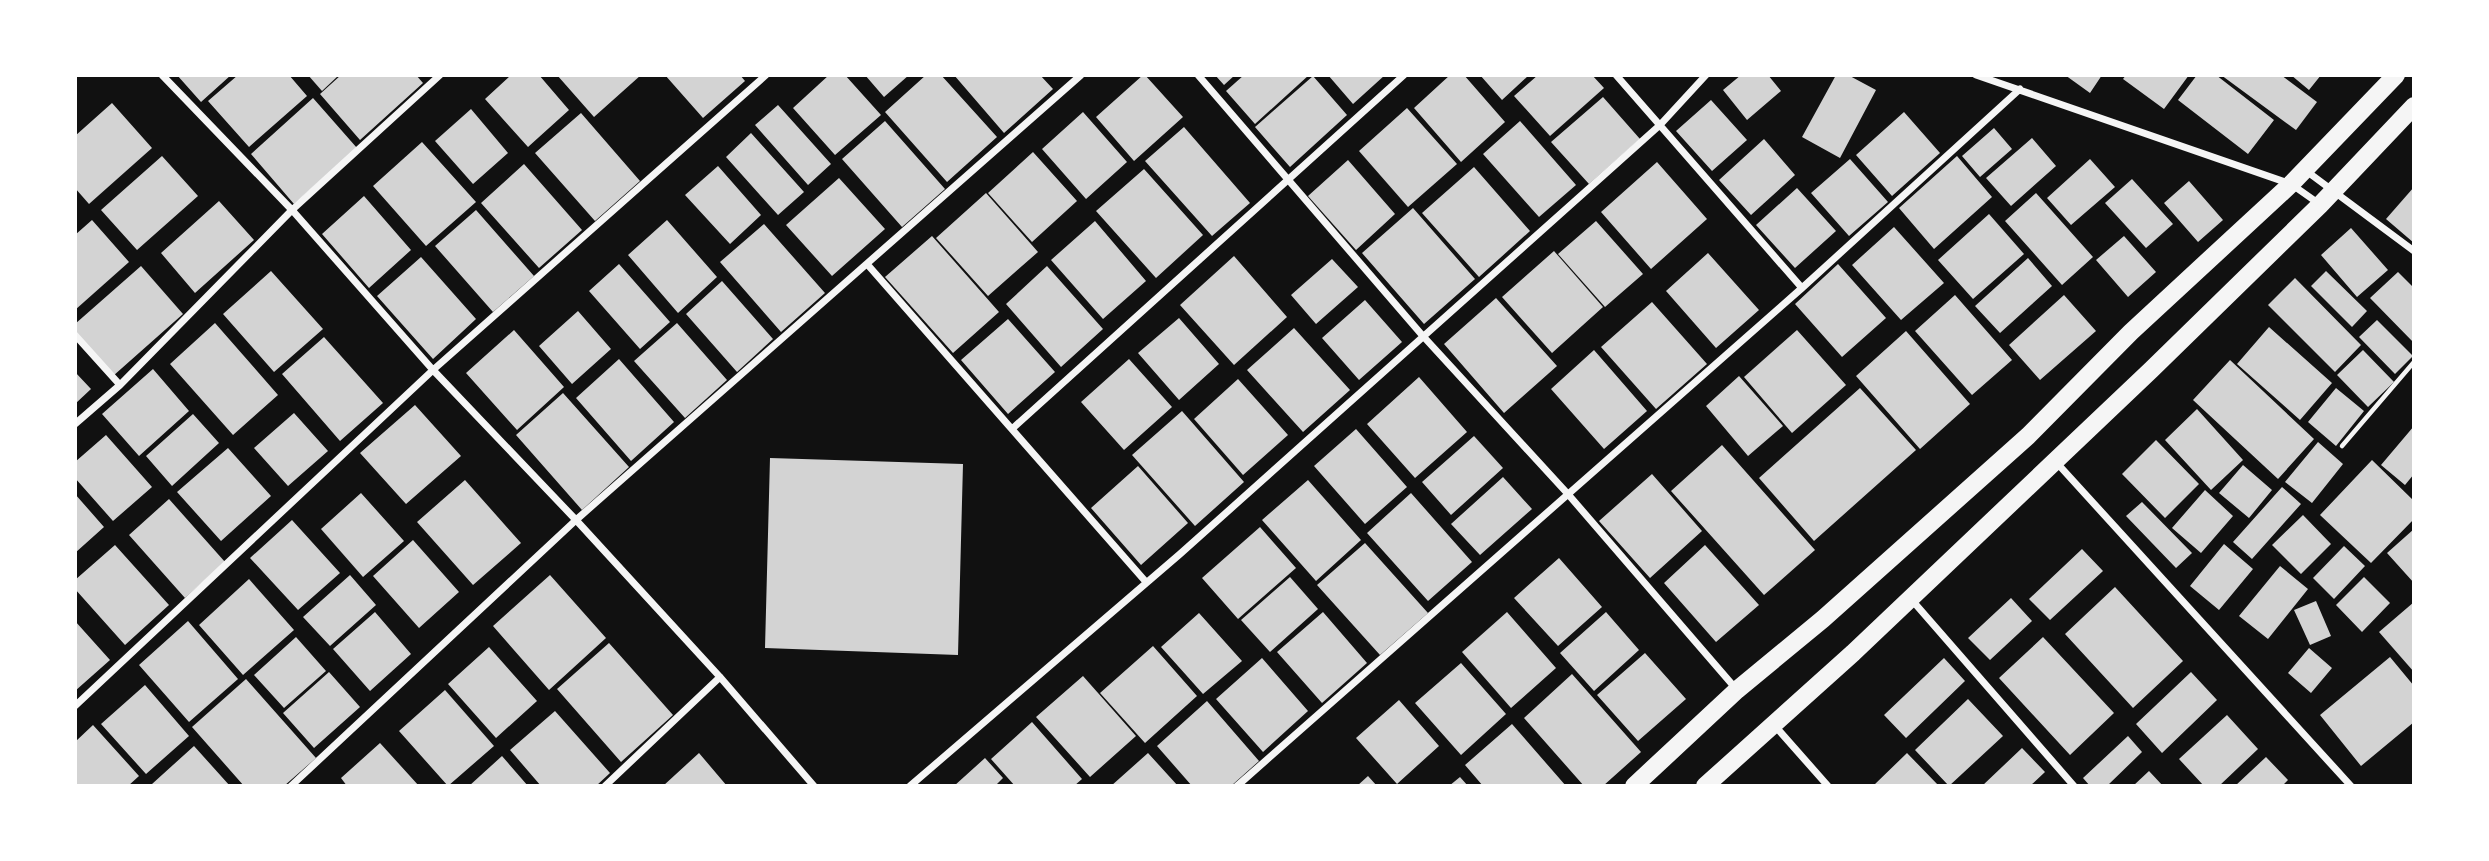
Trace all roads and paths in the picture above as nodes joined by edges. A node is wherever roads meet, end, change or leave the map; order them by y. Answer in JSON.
{"nodes":[{"id":1,"x":162,"y":75,"type":"edge"},
{"id":2,"x":440,"y":75,"type":"edge"},
{"id":3,"x":766,"y":75,"type":"edge"},
{"id":4,"x":1081,"y":75,"type":"edge"},
{"id":5,"x":1198,"y":75,"type":"edge"},
{"id":6,"x":1404,"y":75,"type":"edge"},
{"id":7,"x":1616,"y":75,"type":"edge"},
{"id":8,"x":1706,"y":75,"type":"edge"},
{"id":9,"x":1976,"y":75,"type":"edge"},
{"id":10,"x":2396,"y":75,"type":"edge"},
{"id":11,"x":2020,"y":89,"type":"junction"},
{"id":12,"x":2414,"y":106,"type":"edge"},
{"id":13,"x":1660,"y":125,"type":"junction"},
{"id":14,"x":2305,"y":169,"type":"junction"},
{"id":15,"x":1288,"y":178,"type":"junction"},
{"id":16,"x":2291,"y":184,"type":"junction"},
{"id":17,"x":2333,"y":191,"type":"junction"},
{"id":18,"x":2320,"y":205,"type":"junction"},
{"id":19,"x":292,"y":211,"type":"junction"},
{"id":20,"x":2414,"y":251,"type":"edge"},
{"id":21,"x":867,"y":264,"type":"junction"},
{"id":22,"x":1802,"y":288,"type":"junction"},
{"id":23,"x":75,"y":335,"type":"edge"},
{"id":24,"x":1422,"y":335,"type":"junction"},
{"id":25,"x":2414,"y":362,"type":"edge"},
{"id":26,"x":433,"y":370,"type":"junction"},
{"id":27,"x":120,"y":385,"type":"junction"},
{"id":28,"x":75,"y":424,"type":"edge"},
{"id":29,"x":1012,"y":429,"type":"junction"},
{"id":30,"x":2342,"y":446,"type":"dead end"},
{"id":31,"x":2055,"y":461,"type":"junction"},
{"id":32,"x":1567,"y":493,"type":"junction"},
{"id":33,"x":576,"y":520,"type":"junction"},
{"id":34,"x":1146,"y":582,"type":"junction"},
{"id":35,"x":1911,"y":599,"type":"junction"},
{"id":36,"x":720,"y":677,"type":"junction"},
{"id":37,"x":1737,"y":690,"type":"junction"},
{"id":38,"x":75,"y":706,"type":"edge"},
{"id":39,"x":1772,"y":723,"type":"junction"},
{"id":40,"x":291,"y":786,"type":"edge"},
{"id":41,"x":605,"y":786,"type":"edge"},
{"id":42,"x":814,"y":786,"type":"edge"},
{"id":43,"x":910,"y":786,"type":"edge"},
{"id":44,"x":1237,"y":786,"type":"edge"},
{"id":45,"x":1634,"y":786,"type":"edge"},
{"id":46,"x":1705,"y":786,"type":"edge"},
{"id":47,"x":1828,"y":786,"type":"edge"},
{"id":48,"x":2074,"y":786,"type":"edge"},
{"id":49,"x":2351,"y":786,"type":"edge"}],
"edges":[{"from":1,"to":19,"type":"street"},
{"from":2,"to":19,"type":"street"},
{"from":3,"to":26,"type":"street"},
{"from":4,"to":21,"type":"street"},
{"from":5,"to":15,"type":"street"},
{"from":6,"to":15,"type":"street"},
{"from":7,"to":13,"type":"street"},
{"from":8,"to":13,"type":"street"},
{"from":9,"to":11,"type":"street"},
{"from":10,"to":14,"type":"main road"},
{"from":11,"to":16,"type":"street"},
{"from":11,"to":22,"type":"street"},
{"from":12,"to":17,"type":"main road"},
{"from":13,"to":22,"type":"street"},
{"from":13,"to":24,"type":"street"},
{"from":14,"to":16,"type":"main road"},
{"from":14,"to":17,"type":"street"},
{"from":15,"to":24,"type":"street"},
{"from":15,"to":29,"type":"street"},
{"from":16,"to":18,"type":"street"},
{"from":16,"to":37,"type":"main road"},
{"from":17,"to":18,"type":"main road"},
{"from":17,"to":20,"type":"street"},
{"from":18,"to":31,"type":"main road"},
{"from":19,"to":26,"type":"street"},
{"from":19,"to":27,"type":"street"},
{"from":21,"to":29,"type":"street"},
{"from":21,"to":33,"type":"street"},
{"from":22,"to":32,"type":"street"},
{"from":23,"to":27,"type":"street"},
{"from":24,"to":32,"type":"street"},
{"from":24,"to":34,"type":"street"},
{"from":25,"to":30,"type":"path"},
{"from":26,"to":33,"type":"street"},
{"from":26,"to":38,"type":"street"},
{"from":27,"to":28,"type":"street"},
{"from":29,"to":34,"type":"street"},
{"from":31,"to":35,"type":"main road"},
{"from":31,"to":49,"type":"street"},
{"from":32,"to":37,"type":"street"},
{"from":32,"to":44,"type":"street"},
{"from":33,"to":36,"type":"street"},
{"from":33,"to":40,"type":"street"},
{"from":34,"to":43,"type":"street"},
{"from":35,"to":39,"type":"main road"},
{"from":35,"to":48,"type":"street"},
{"from":36,"to":41,"type":"street"},
{"from":36,"to":42,"type":"street"},
{"from":37,"to":45,"type":"main road"},
{"from":39,"to":46,"type":"main road"},
{"from":39,"to":47,"type":"street"}]}
